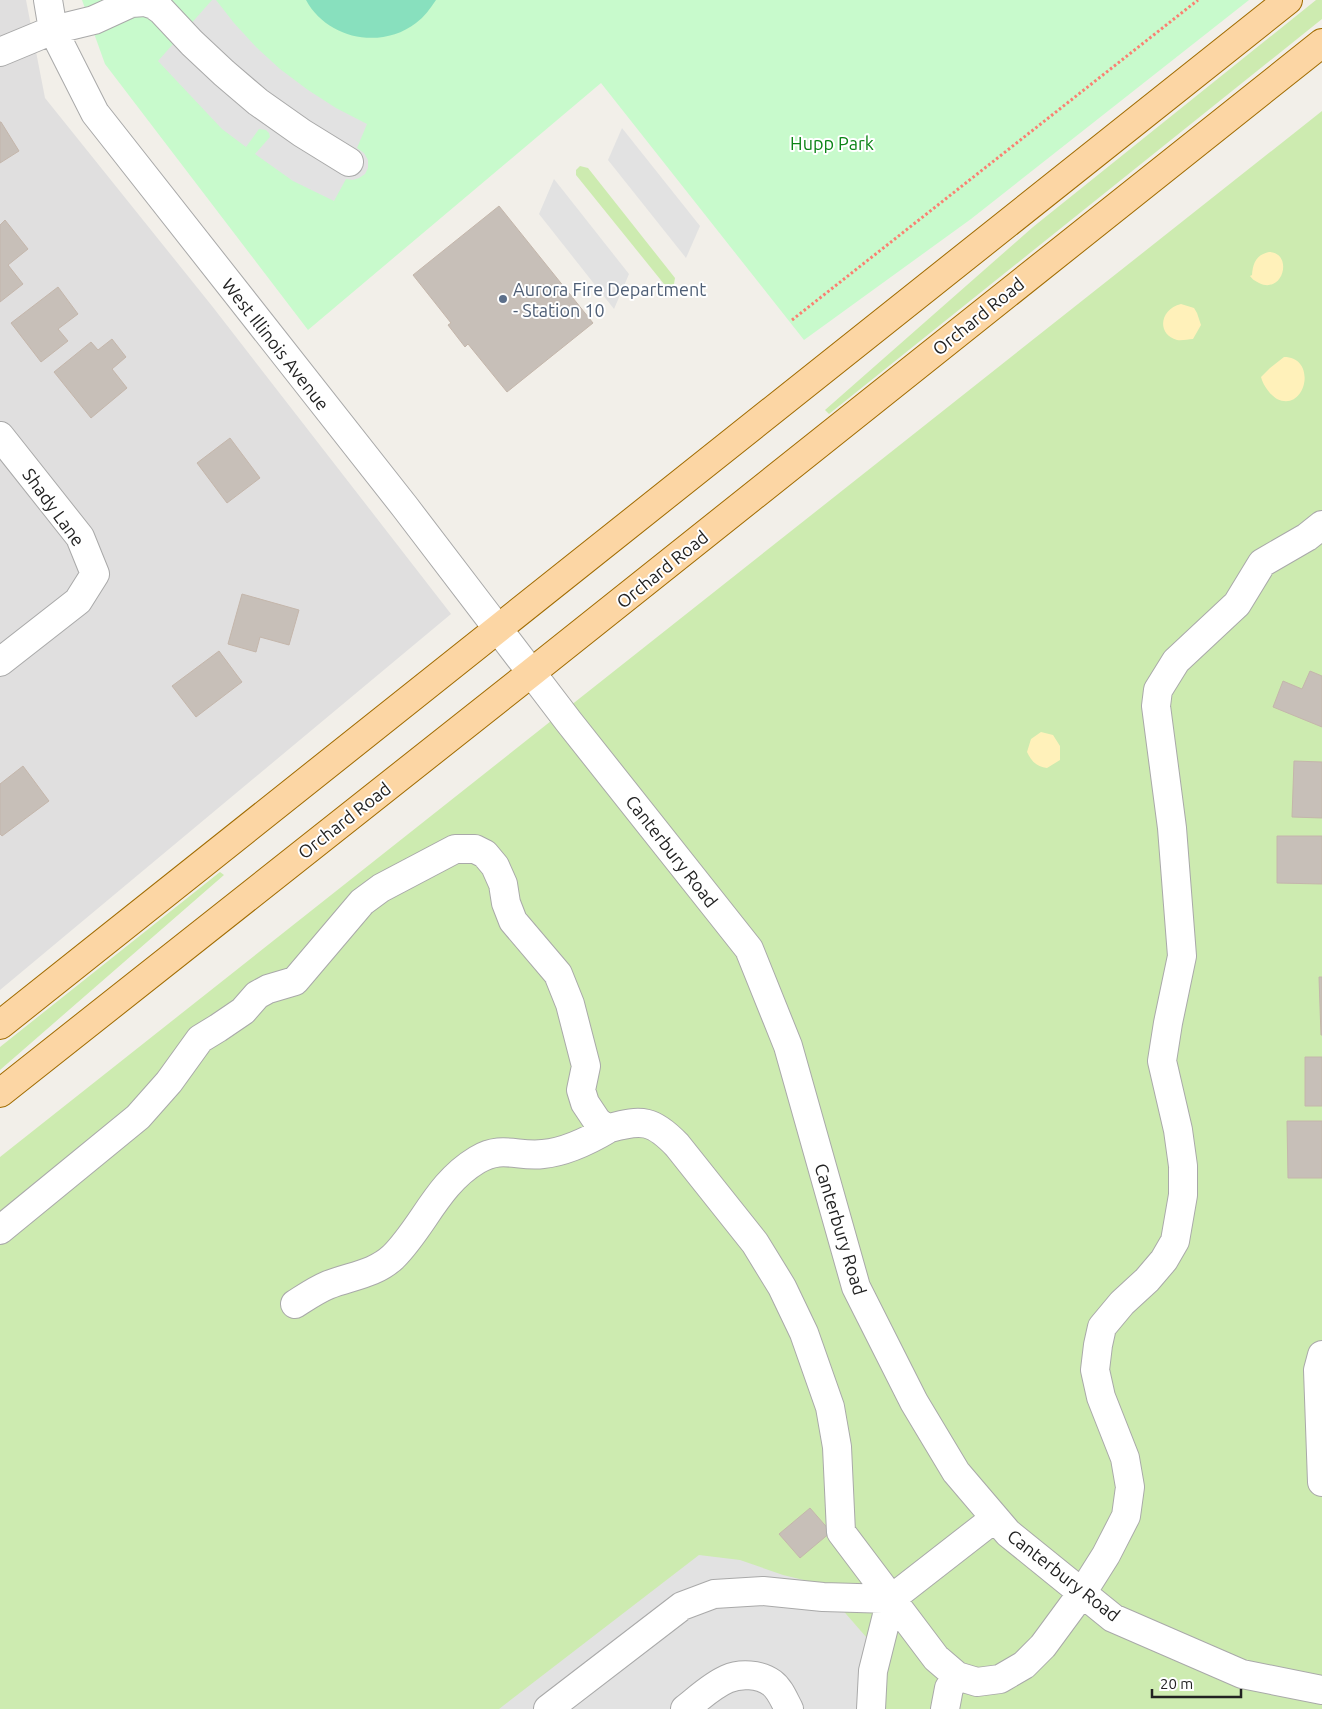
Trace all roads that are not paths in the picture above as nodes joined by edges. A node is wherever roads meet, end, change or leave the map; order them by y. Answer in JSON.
{"nodes":[{"id":1,"x":48,"y":0,"type":"edge"},
{"id":2,"x":1288,"y":0,"type":"edge"},
{"id":3,"x":53,"y":30,"type":"junction"},
{"id":4,"x":1322,"y":43,"type":"edge"},
{"id":5,"x":0,"y":52,"type":"edge"},
{"id":6,"x":349,"y":162,"type":"dead end"},
{"id":7,"x":0,"y":436,"type":"edge"},
{"id":8,"x":1322,"y":525,"type":"edge"},
{"id":9,"x":498,"y":630,"type":"junction"},
{"id":10,"x":0,"y":662,"type":"edge"},
{"id":11,"x":531,"y":673,"type":"junction"},
{"id":12,"x":0,"y":1025,"type":"edge"},
{"id":13,"x":0,"y":1093,"type":"edge"},
{"id":14,"x":610,"y":1128,"type":"junction"},
{"id":15,"x":0,"y":1230,"type":"edge"},
{"id":16,"x":296,"y":1304,"type":"dead end"},
{"id":17,"x":1322,"y":1355,"type":"edge"},
{"id":18,"x":1322,"y":1482,"type":"edge"},
{"id":19,"x":995,"y":1518,"type":"junction"},
{"id":20,"x":1082,"y":1592,"type":"junction"},
{"id":21,"x":892,"y":1598,"type":"junction"},
{"id":22,"x":957,"y":1676,"type":"junction"},
{"id":23,"x":1322,"y":1690,"type":"edge"},
{"id":24,"x":548,"y":1709,"type":"edge"},
{"id":25,"x":685,"y":1709,"type":"edge"},
{"id":26,"x":789,"y":1709,"type":"edge"},
{"id":27,"x":870,"y":1709,"type":"edge"},
{"id":28,"x":945,"y":1709,"type":"edge"}],
"edges":[{"from":1,"to":3,"type":"street","name":"West Illinois Avenue"},
{"from":2,"to":9,"type":"main road"},
{"from":3,"to":5,"type":"street"},
{"from":3,"to":6,"type":"street"},
{"from":3,"to":9,"type":"street","name":"West Illinois Avenue"},
{"from":4,"to":11,"type":"main road","name":"Orchard Road"},
{"from":7,"to":10,"type":"street","name":"Shady Lane"},
{"from":8,"to":20,"type":"street"},
{"from":9,"to":11,"type":"street","name":"West Illinois Avenue"},
{"from":9,"to":12,"type":"main road"},
{"from":11,"to":13,"type":"main road","name":"Orchard Road"},
{"from":11,"to":19,"type":"street","name":"Canterbury Road"},
{"from":14,"to":15,"type":"street"},
{"from":14,"to":16,"type":"street"},
{"from":14,"to":21,"type":"street"},
{"from":17,"to":18,"type":"street"},
{"from":19,"to":20,"type":"street","name":"Canterbury Road"},
{"from":19,"to":21,"type":"street"},
{"from":20,"to":22,"type":"street"},
{"from":20,"to":23,"type":"street","name":"Canterbury Road"},
{"from":21,"to":22,"type":"street"},
{"from":21,"to":24,"type":"street"},
{"from":21,"to":27,"type":"street"},
{"from":22,"to":28,"type":"street"},
{"from":25,"to":26,"type":"street"}]}
